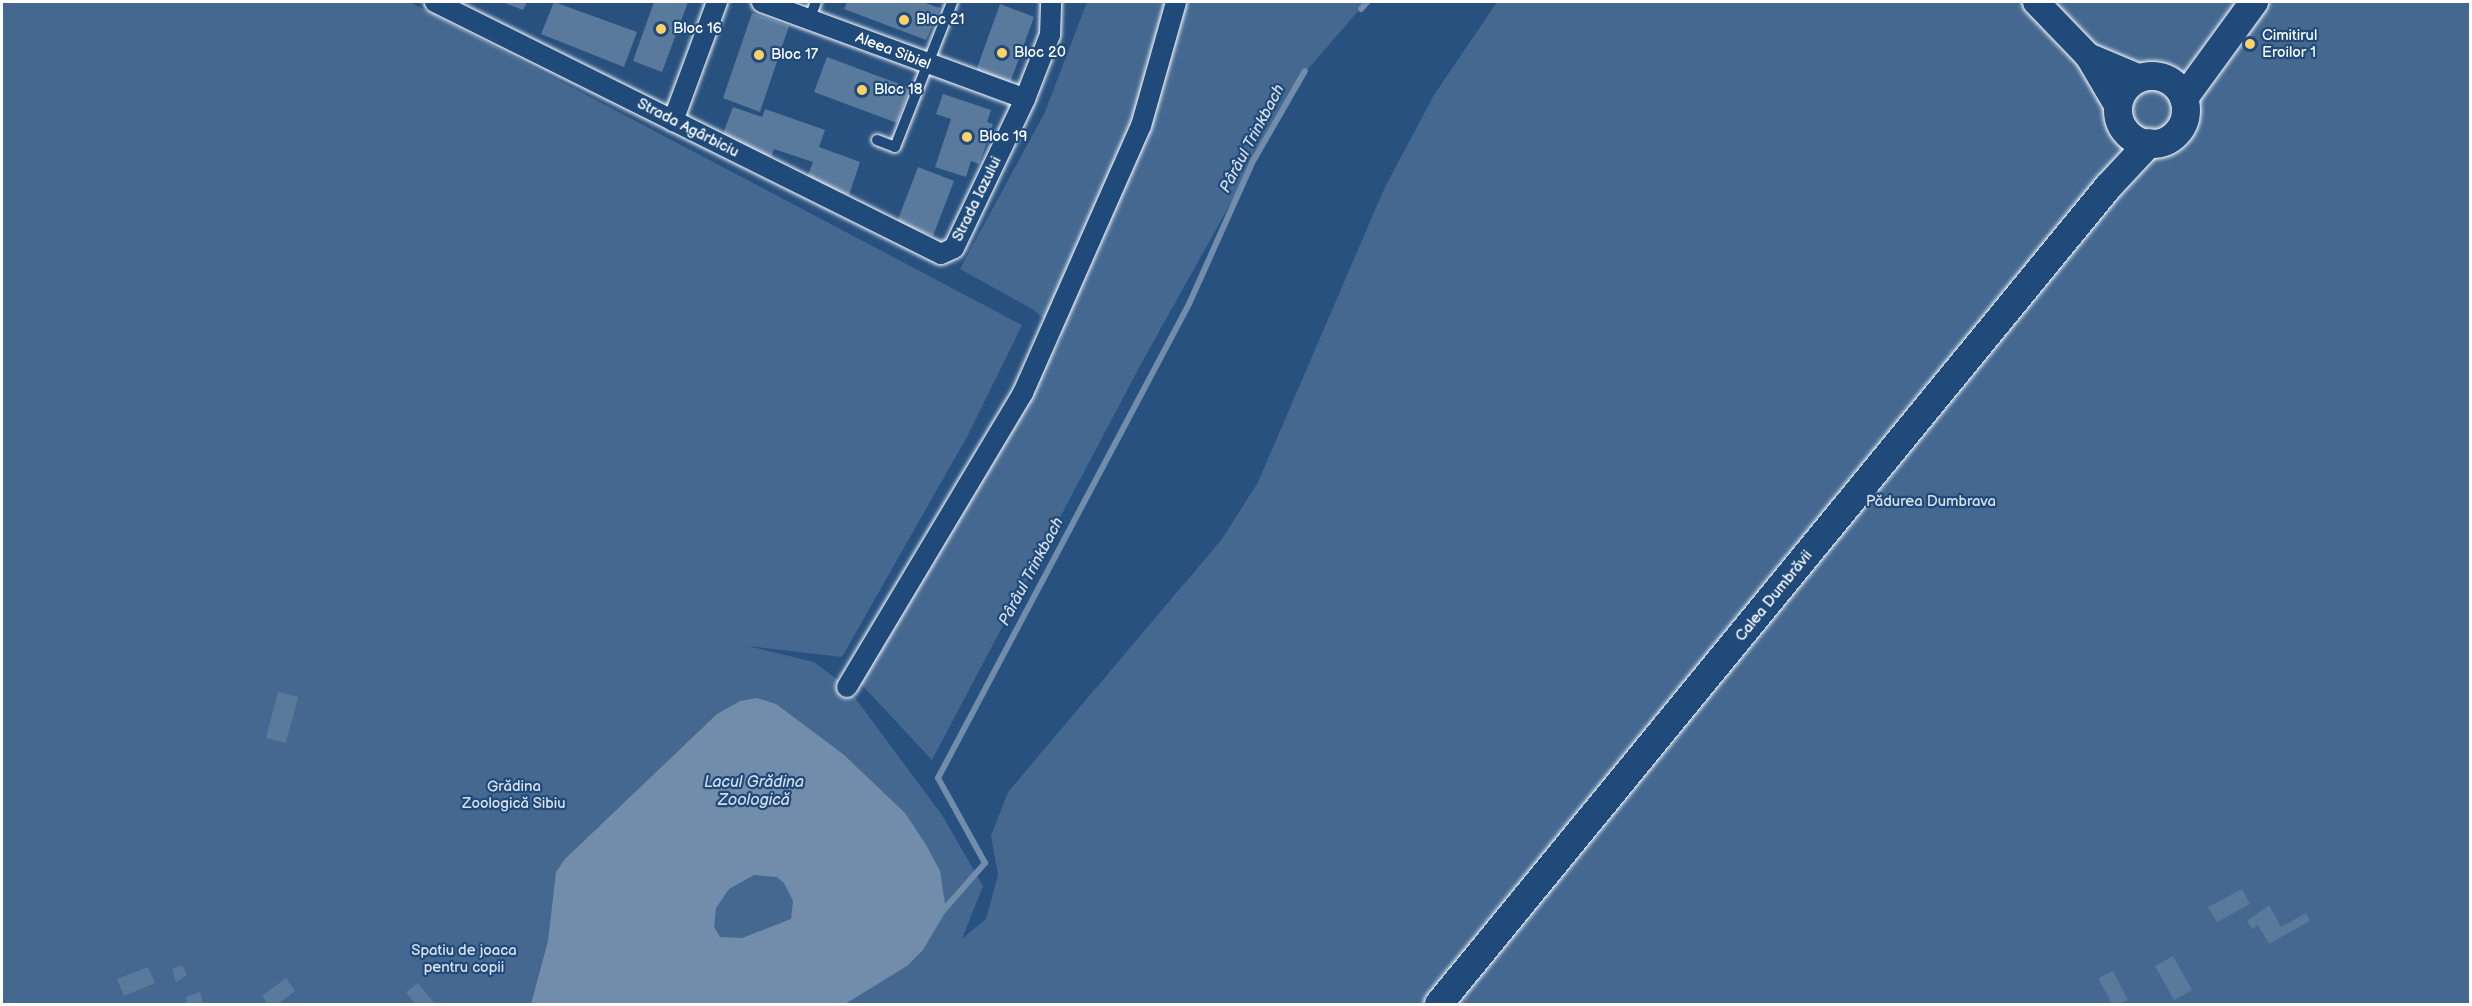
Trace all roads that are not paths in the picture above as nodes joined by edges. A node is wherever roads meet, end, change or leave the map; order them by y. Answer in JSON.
{"nodes":[{"id":1,"x":435,"y":2,"type":"edge"},
{"id":2,"x":717,"y":2,"type":"edge"},
{"id":3,"x":762,"y":2,"type":"edge"},
{"id":4,"x":952,"y":2,"type":"edge"},
{"id":5,"x":1051,"y":2,"type":"edge"},
{"id":6,"x":1176,"y":2,"type":"edge"},
{"id":7,"x":2036,"y":2,"type":"edge"},
{"id":8,"x":2254,"y":2,"type":"edge"},
{"id":9,"x":813,"y":11,"type":"edge"},
{"id":10,"x":2088,"y":56,"type":"junction"},
{"id":11,"x":928,"y":65,"type":"junction"},
{"id":12,"x":2163,"y":85,"type":"junction"},
{"id":13,"x":1025,"y":99,"type":"junction"},
{"id":14,"x":2121,"y":118,"type":"junction"},
{"id":15,"x":673,"y":121,"type":"junction"},
{"id":16,"x":877,"y":140,"type":"dead end"},
{"id":17,"x":2149,"y":143,"type":"junction"},
{"id":18,"x":2108,"y":187,"type":"junction"},
{"id":19,"x":941,"y":254,"type":"joint"},
{"id":20,"x":847,"y":687,"type":"dead end"},
{"id":21,"x":1439,"y":1005,"type":"edge"}],
"edges":[{"from":1,"to":15,"type":"street","name":"Strada Agârbiciu"},
{"from":2,"to":15,"type":"street"},
{"from":3,"to":9,"type":"street","name":"Aleea Sibiel"},
{"from":4,"to":11,"type":"lane"},
{"from":5,"to":13,"type":"street","name":"Strada Iazului"},
{"from":6,"to":20,"type":"street"},
{"from":7,"to":10,"type":"street"},
{"from":8,"to":12,"type":"main road"},
{"from":9,"to":11,"type":"street","name":"Aleea Sibiel"},
{"from":10,"to":12,"type":"street"},
{"from":10,"to":14,"type":"street"},
{"from":11,"to":13,"type":"street","name":"Aleea Sibiel"},
{"from":11,"to":16,"type":"lane"},
{"from":12,"to":14,"type":"main road"},
{"from":12,"to":17,"type":"main road"},
{"from":13,"to":19,"type":"street","name":"Strada Iazului"},
{"from":14,"to":17,"type":"main road"},
{"from":14,"to":18,"type":"main road","name":"Calea Dumbrăvii"},
{"from":15,"to":19,"type":"street","name":"Strada Agârbiciu"},
{"from":17,"to":18,"type":"main road","name":"Calea Dumbrăvii"},
{"from":18,"to":21,"type":"main road","name":"Calea Dumbrăvii"}]}
